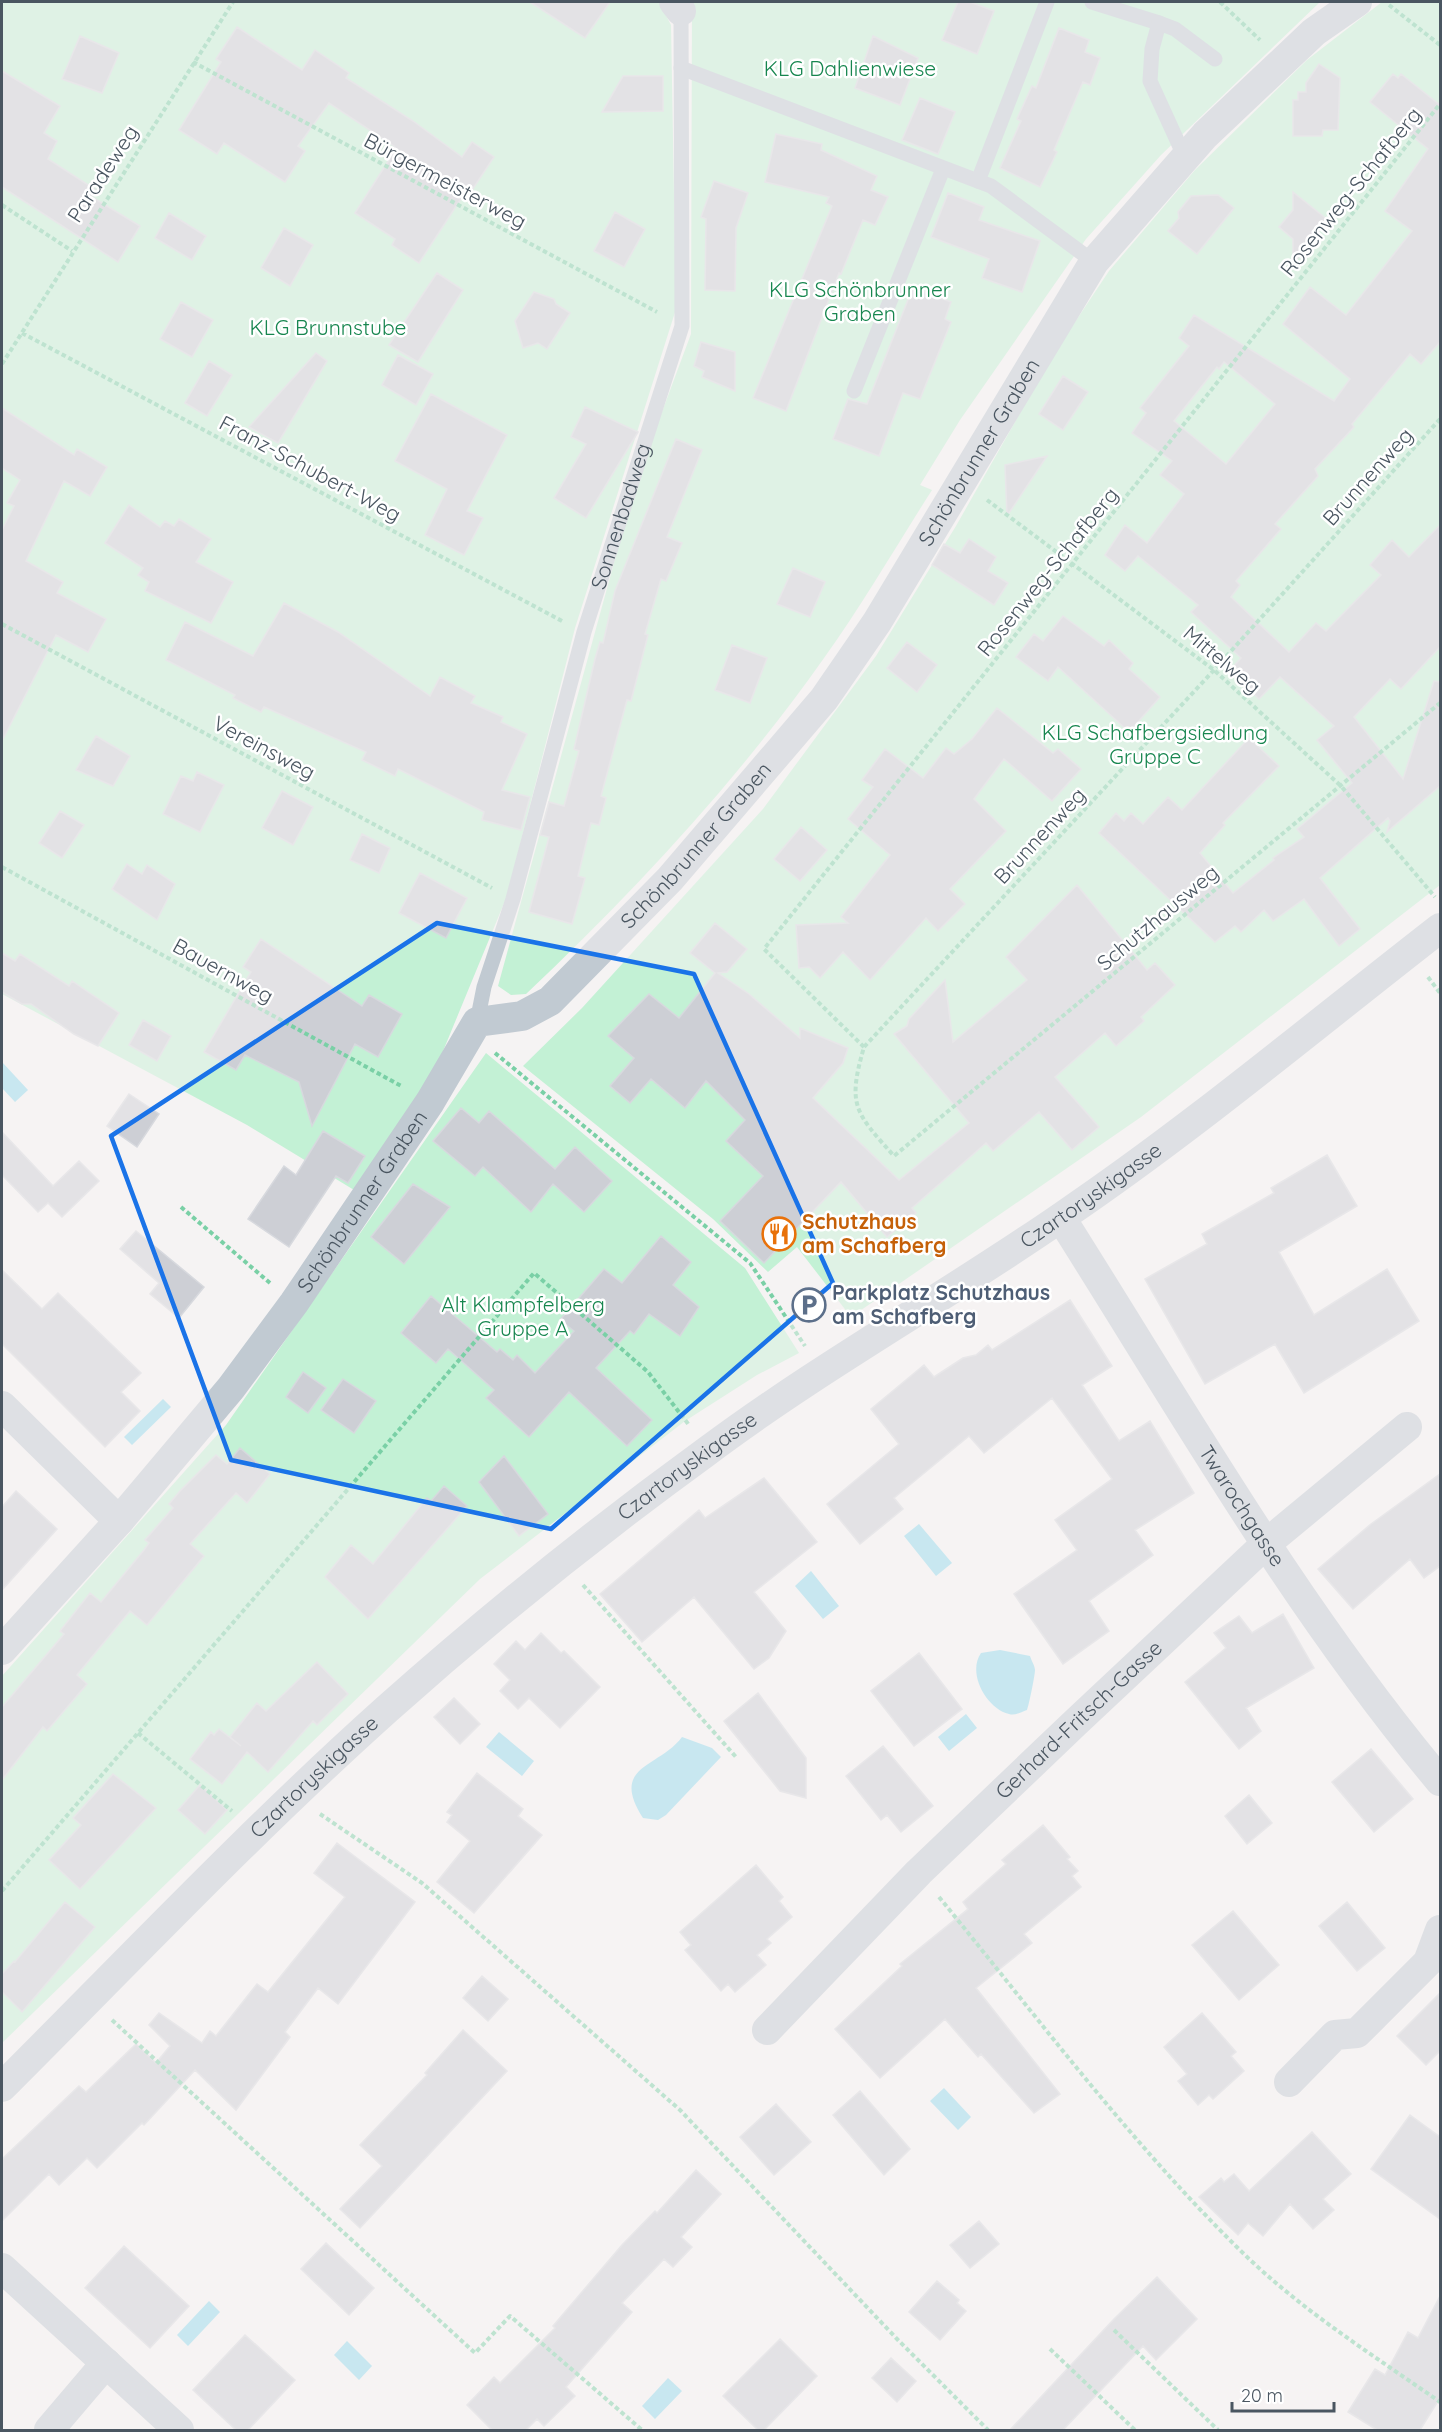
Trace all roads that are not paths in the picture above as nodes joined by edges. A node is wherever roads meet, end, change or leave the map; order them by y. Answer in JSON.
{"nodes":[{"id":1,"x":1047,"y":2,"type":"edge"},
{"id":2,"x":1092,"y":2,"type":"edge"},
{"id":3,"x":1357,"y":2,"type":"edge"},
{"id":4,"x":678,"y":6,"type":"edge"},
{"id":5,"x":1159,"y":24,"type":"junction"},
{"id":6,"x":1215,"y":59,"type":"dead end"},
{"id":7,"x":681,"y":68,"type":"junction"},
{"id":8,"x":1186,"y":160,"type":"junction"},
{"id":9,"x":943,"y":169,"type":"junction"},
{"id":10,"x":978,"y":181,"type":"junction"},
{"id":11,"x":1094,"y":262,"type":"junction"},
{"id":12,"x":854,"y":391,"type":"dead end"},
{"id":13,"x":1440,"y":928,"type":"edge"},
{"id":14,"x":477,"y":1022,"type":"junction"},
{"id":15,"x":1061,"y":1218,"type":"junction"},
{"id":16,"x":2,"y":1406,"type":"edge"},
{"id":17,"x":1407,"y":1427,"type":"dead end"},
{"id":18,"x":119,"y":1521,"type":"junction"},
{"id":19,"x":1267,"y":1543,"type":"junction"},
{"id":20,"x":2,"y":1650,"type":"edge"},
{"id":21,"x":1440,"y":1781,"type":"edge"},
{"id":22,"x":1440,"y":1930,"type":"edge"},
{"id":23,"x":767,"y":2030,"type":"dead end"},
{"id":24,"x":1289,"y":2082,"type":"dead end"},
{"id":25,"x":2,"y":2087,"type":"edge"},
{"id":26,"x":2,"y":2268,"type":"edge"},
{"id":27,"x":106,"y":2363,"type":"junction"},
{"id":28,"x":49,"y":2430,"type":"edge"},
{"id":29,"x":179,"y":2430,"type":"edge"}],
"edges":[{"from":1,"to":10,"type":"lane"},
{"from":2,"to":5,"type":"lane"},
{"from":3,"to":8,"type":"street","name":"Schönbrunner Graben"},
{"from":4,"to":7,"type":"lane","name":"Sonnenbadweg"},
{"from":5,"to":6,"type":"lane"},
{"from":5,"to":8,"type":"lane"},
{"from":7,"to":9,"type":"lane"},
{"from":7,"to":14,"type":"lane","name":"Sonnenbadweg"},
{"from":8,"to":11,"type":"street","name":"Schönbrunner Graben"},
{"from":9,"to":10,"type":"lane"},
{"from":9,"to":12,"type":"lane"},
{"from":10,"to":11,"type":"lane"},
{"from":11,"to":14,"type":"street","name":"Schönbrunner Graben"},
{"from":13,"to":15,"type":"street","name":"Czartoryskigasse"},
{"from":14,"to":18,"type":"street","name":"Schönbrunner Graben"},
{"from":15,"to":19,"type":"street","name":"Twarochgasse"},
{"from":15,"to":25,"type":"street","name":"Czartoryskigasse"},
{"from":16,"to":18,"type":"street"},
{"from":17,"to":19,"type":"street","name":"Gerhard-Fritsch-Gasse"},
{"from":18,"to":20,"type":"street","name":"Schönbrunner Graben"},
{"from":19,"to":21,"type":"street","name":"Twarochgasse"},
{"from":19,"to":23,"type":"street","name":"Gerhard-Fritsch-Gasse"},
{"from":22,"to":24,"type":"street"},
{"from":26,"to":27,"type":"street"},
{"from":27,"to":28,"type":"street"},
{"from":27,"to":29,"type":"street"}]}
